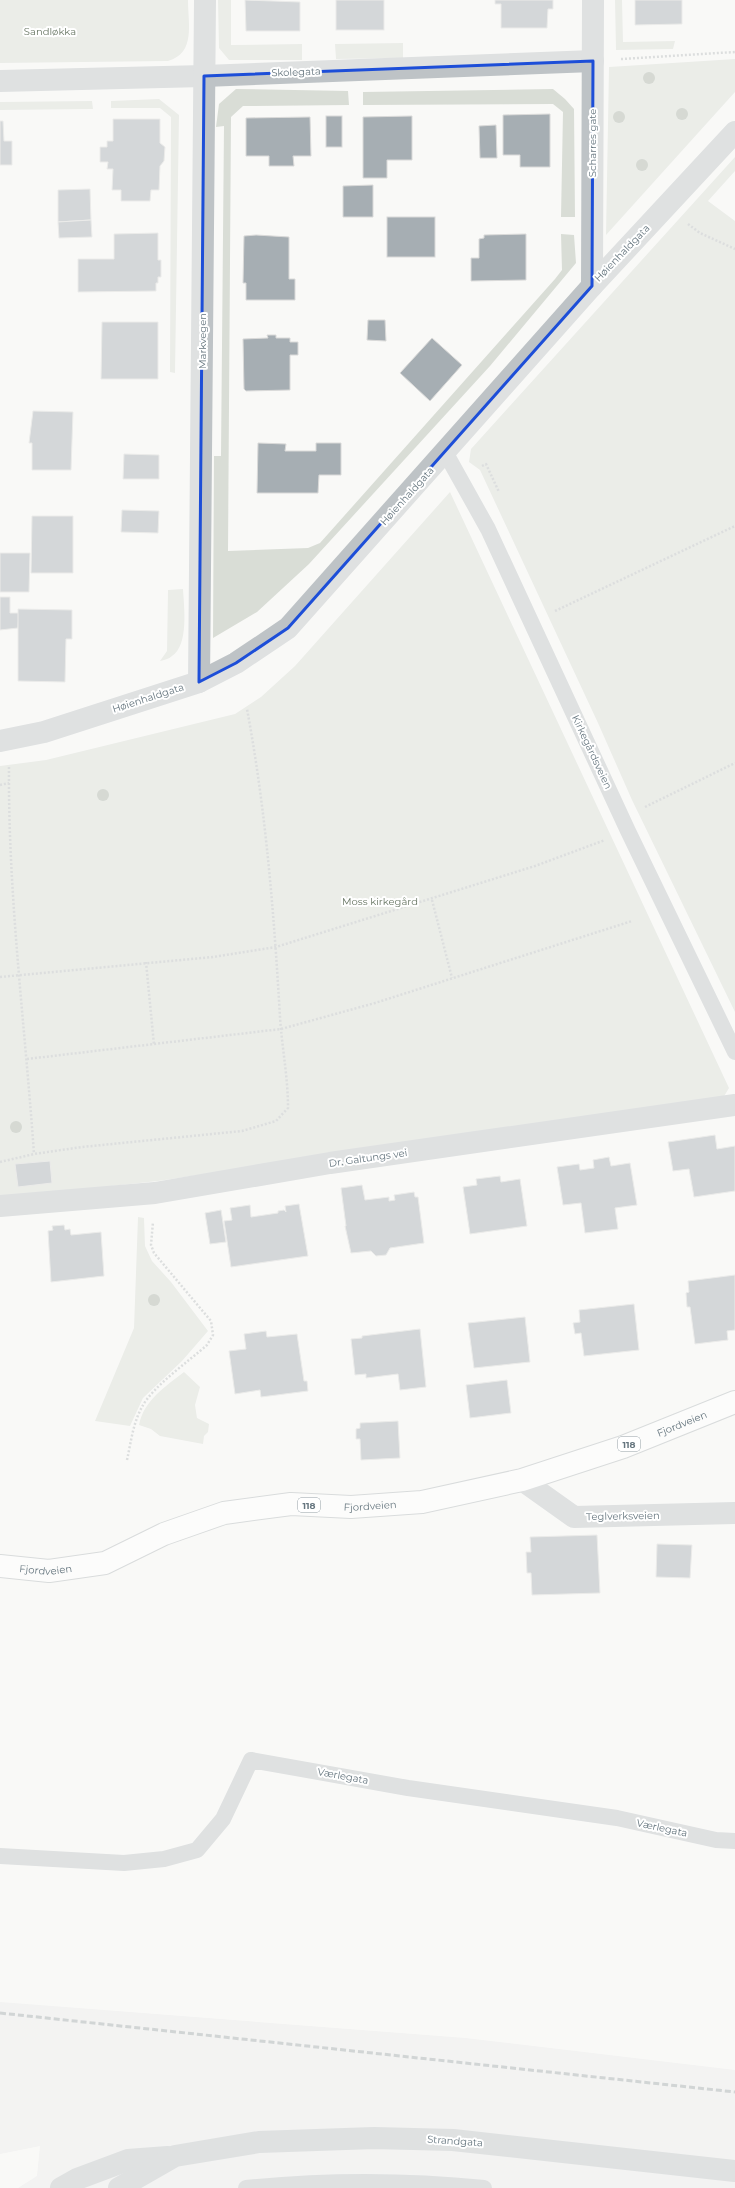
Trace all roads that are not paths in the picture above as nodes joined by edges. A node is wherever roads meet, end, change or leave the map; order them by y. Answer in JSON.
{"nodes":[{"id":1,"x":205,"y":0,"type":"edge"},
{"id":2,"x":593,"y":0,"type":"edge"},
{"id":3,"x":593,"y":61,"type":"junction"},
{"id":4,"x":204,"y":76,"type":"junction"},
{"id":5,"x":0,"y":81,"type":"edge"},
{"id":6,"x":735,"y":132,"type":"edge"},
{"id":7,"x":592,"y":286,"type":"junction"},
{"id":8,"x":445,"y":452,"type":"junction"},
{"id":9,"x":199,"y":682,"type":"junction"},
{"id":10,"x":3,"y":740,"type":"edge"},
{"id":11,"x":735,"y":1052,"type":"edge"},
{"id":12,"x":735,"y":1105,"type":"edge"},
{"id":13,"x":0,"y":1206,"type":"edge"},
{"id":14,"x":735,"y":1402,"type":"edge"},
{"id":15,"x":522,"y":1480,"type":"junction"},
{"id":16,"x":735,"y":1513,"type":"edge"},
{"id":17,"x":0,"y":1566,"type":"edge"},
{"id":18,"x":735,"y":1841,"type":"edge"},
{"id":19,"x":0,"y":1856,"type":"edge"},
{"id":20,"x":175,"y":2156,"type":"junction"},
{"id":21,"x":735,"y":2171,"type":"edge"},
{"id":22,"x":61,"y":2188,"type":"edge"},
{"id":23,"x":118,"y":2188,"type":"edge"},
{"id":24,"x":246,"y":2188,"type":"edge"},
{"id":25,"x":484,"y":2188,"type":"edge"}],
"edges":[{"from":1,"to":4,"type":"street","name":"Markvegen"},
{"from":2,"to":3,"type":"street","name":"Scharres gate"},
{"from":3,"to":4,"type":"street","name":"Skolegata"},
{"from":3,"to":7,"type":"street","name":"Scharres gate"},
{"from":4,"to":5,"type":"street","name":"Skolegata"},
{"from":4,"to":9,"type":"street","name":"Markvegen"},
{"from":6,"to":7,"type":"street","name":"Høienhaldgata"},
{"from":7,"to":8,"type":"street","name":"Høienhaldgata"},
{"from":8,"to":9,"type":"street","name":"Høienhaldgata"},
{"from":8,"to":11,"type":"lane","name":"Kirkegårdsveien"},
{"from":9,"to":10,"type":"street","name":"Høienhaldgata"},
{"from":12,"to":13,"type":"street","name":"Dr. Galtungs vei"},
{"from":14,"to":15,"type":"main road","name":"Fjordveien","number":"118"},
{"from":15,"to":16,"type":"street","name":"Teglverksveien"},
{"from":15,"to":17,"type":"main road","name":"Fjordveien","number":"118"},
{"from":18,"to":19,"type":"lane","name":"Værlegata"},
{"from":20,"to":21,"type":"street","name":"Strandgata"},
{"from":20,"to":22,"type":"street","name":"Strandgata"},
{"from":20,"to":23,"type":"street","name":"Strandgata"},
{"from":24,"to":25,"type":"lane"}]}
